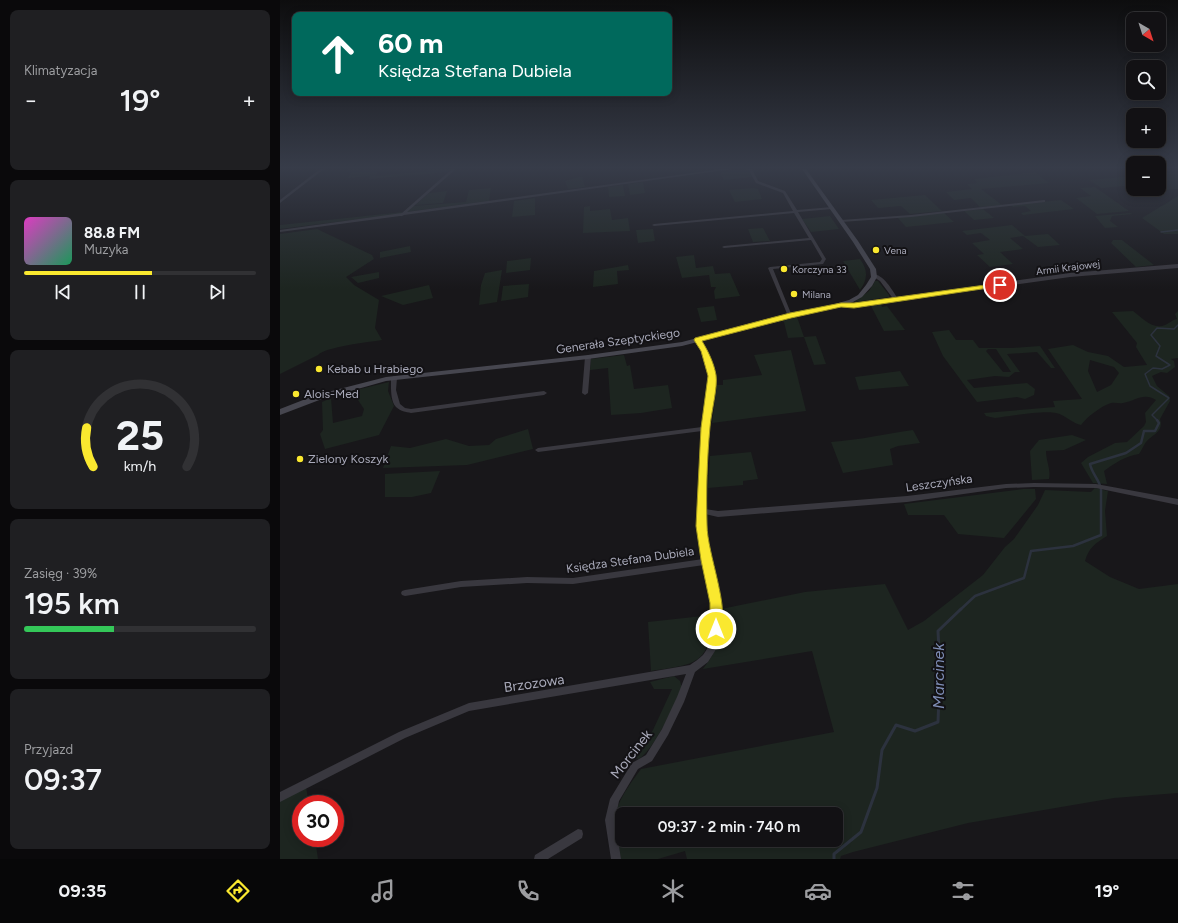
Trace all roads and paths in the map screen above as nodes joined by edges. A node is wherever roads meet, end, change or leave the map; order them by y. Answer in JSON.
{"nodes":[{"id":1,"x":409,"y":209,"type":"edge"},
{"id":2,"x":444,"y":209,"type":"edge"},
{"id":3,"x":793,"y":209,"type":"edge"},
{"id":4,"x":822,"y":209,"type":"edge"},
{"id":5,"x":833,"y":209,"type":"edge"},
{"id":6,"x":972,"y":209,"type":"edge"},
{"id":7,"x":795,"y":212,"type":"junction"},
{"id":8,"x":402,"y":215,"type":"junction"},
{"id":9,"x":841,"y":221,"type":"junction"},
{"id":10,"x":654,"y":225,"type":"dead end"},
{"id":11,"x":280,"y":231,"type":"edge"},
{"id":12,"x":811,"y":239,"type":"junction"},
{"id":13,"x":724,"y":247,"type":"dead end"},
{"id":14,"x":1178,"y":266,"type":"edge"},
{"id":15,"x":874,"y":274,"type":"junction"},
{"id":16,"x":896,"y":299,"type":"junction"},
{"id":17,"x":841,"y":305,"type":"junction"},
{"id":18,"x":790,"y":316,"type":"junction"},
{"id":19,"x":698,"y":340,"type":"junction"},
{"id":20,"x":588,"y":357,"type":"junction"},
{"id":21,"x":394,"y":378,"type":"junction"},
{"id":22,"x":544,"y":393,"type":"dead end"},
{"id":23,"x":585,"y":393,"type":"dead end"},
{"id":24,"x":280,"y":412,"type":"edge"},
{"id":25,"x":705,"y":428,"type":"junction"},
{"id":26,"x":538,"y":450,"type":"dead end"},
{"id":27,"x":1178,"y":502,"type":"edge"},
{"id":28,"x":702,"y":511,"type":"junction"},
{"id":29,"x":706,"y":560,"type":"junction"},
{"id":30,"x":405,"y":594,"type":"dead end"},
{"id":31,"x":692,"y":669,"type":"junction"},
{"id":32,"x":280,"y":797,"type":"edge"},
{"id":33,"x":578,"y":834,"type":"dead end"},
{"id":34,"x":539,"y":859,"type":"edge"},
{"id":35,"x":616,"y":859,"type":"edge"}],
"edges":[{"from":1,"to":8,"type":"street"},
{"from":2,"to":8,"type":"street"},
{"from":3,"to":7,"type":"street"},
{"from":4,"to":7,"type":"street"},
{"from":5,"to":9,"type":"main road"},
{"from":6,"to":9,"type":"street"},
{"from":7,"to":10,"type":"street"},
{"from":7,"to":12,"type":"street"},
{"from":8,"to":11,"type":"street"},
{"from":9,"to":15,"type":"main road"},
{"from":12,"to":13,"type":"street"},
{"from":12,"to":18,"type":"street"},
{"from":14,"to":16,"type":"street","name":"Armii Krajowej"},
{"from":15,"to":16,"type":"street"},
{"from":15,"to":17,"type":"main road","name":"Generała Szeptyckiego"},
{"from":16,"to":17,"type":"street","name":"Armii Krajowej"},
{"from":17,"to":18,"type":"main road","name":"Generała Szeptyckiego"},
{"from":18,"to":19,"type":"main road","name":"Generała Szeptyckiego"},
{"from":19,"to":20,"type":"main road","name":"Generała Szeptyckiego"},
{"from":19,"to":25,"type":"street","name":"Księdza Stefana Dubiela"},
{"from":20,"to":21,"type":"main road","name":"Generała Szeptyckiego"},
{"from":20,"to":23,"type":"street"},
{"from":21,"to":22,"type":"street"},
{"from":21,"to":24,"type":"main road","name":"Generała Szeptyckiego"},
{"from":25,"to":26,"type":"street"},
{"from":25,"to":28,"type":"street","name":"Księdza Stefana Dubiela"},
{"from":27,"to":28,"type":"street","name":"Leszczyńska"},
{"from":28,"to":29,"type":"street","name":"Księdza Stefana Dubiela"},
{"from":29,"to":30,"type":"street","name":"Księdza Stefana Dubiela"},
{"from":29,"to":31,"type":"street"},
{"from":31,"to":32,"type":"street","name":"Brzozowa"},
{"from":31,"to":35,"type":"street","name":"Morcinek"},
{"from":33,"to":34,"type":"street"}]}
